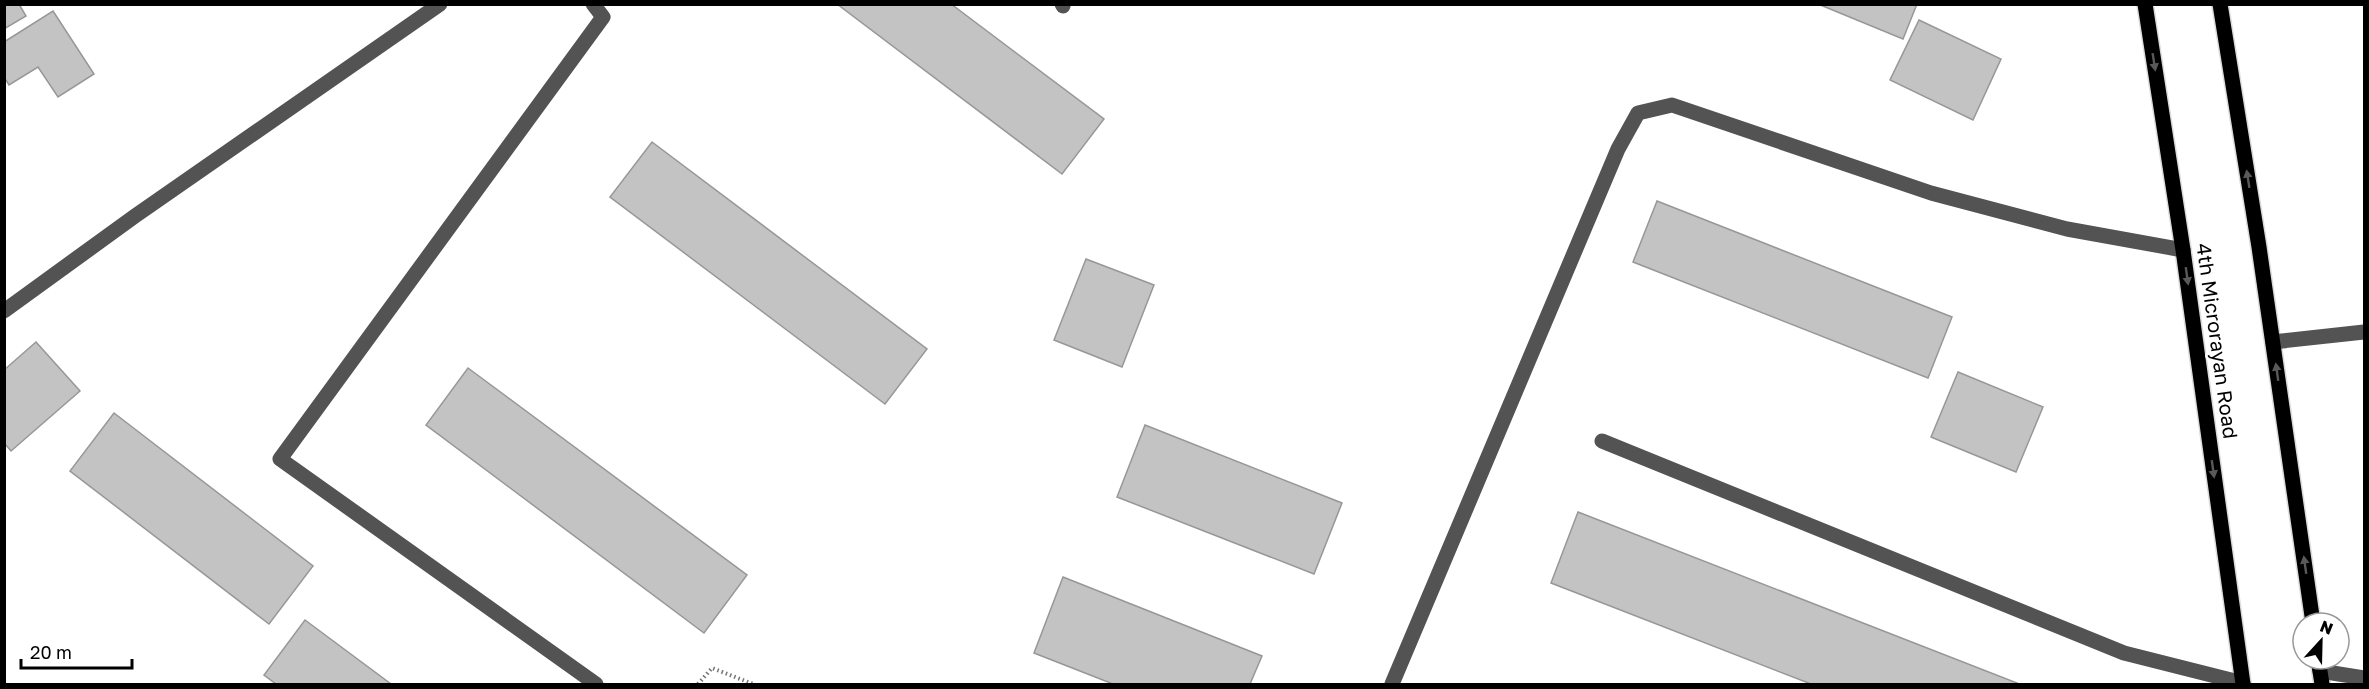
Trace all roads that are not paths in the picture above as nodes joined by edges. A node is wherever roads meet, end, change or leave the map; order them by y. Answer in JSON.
{"nodes":[{"id":1,"x":440,"y":4,"type":"edge"},
{"id":2,"x":593,"y":4,"type":"edge"},
{"id":3,"x":2145,"y":4,"type":"edge"},
{"id":4,"x":2220,"y":4,"type":"edge"},
{"id":5,"x":2183,"y":250,"type":"junction"},
{"id":6,"x":4,"y":311,"type":"edge"},
{"id":7,"x":2364,"y":332,"type":"edge"},
{"id":8,"x":2273,"y":342,"type":"junction"},
{"id":9,"x":1602,"y":441,"type":"dead end"},
{"id":10,"x":2311,"y":611,"type":"edge"},
{"id":11,"x":2320,"y":671,"type":"edge"},
{"id":12,"x":2364,"y":678,"type":"edge"},
{"id":13,"x":596,"y":684,"type":"edge"},
{"id":14,"x":1392,"y":684,"type":"edge"},
{"id":15,"x":2243,"y":684,"type":"edge"}],
"edges":[{"from":1,"to":6,"type":"street"},
{"from":2,"to":13,"type":"street"},
{"from":3,"to":5,"type":"main road","name":"4th Microrayan Road","one_way":true},
{"from":8,"to":4,"type":"main road","one_way":true},
{"from":5,"to":14,"type":"street"},
{"from":5,"to":15,"type":"main road","name":"4th Microrayan Road","one_way":true},
{"from":7,"to":8,"type":"street"},
{"from":10,"to":8,"type":"main road","one_way":true},
{"from":9,"to":15,"type":"street"},
{"from":11,"to":12,"type":"street"}]}
